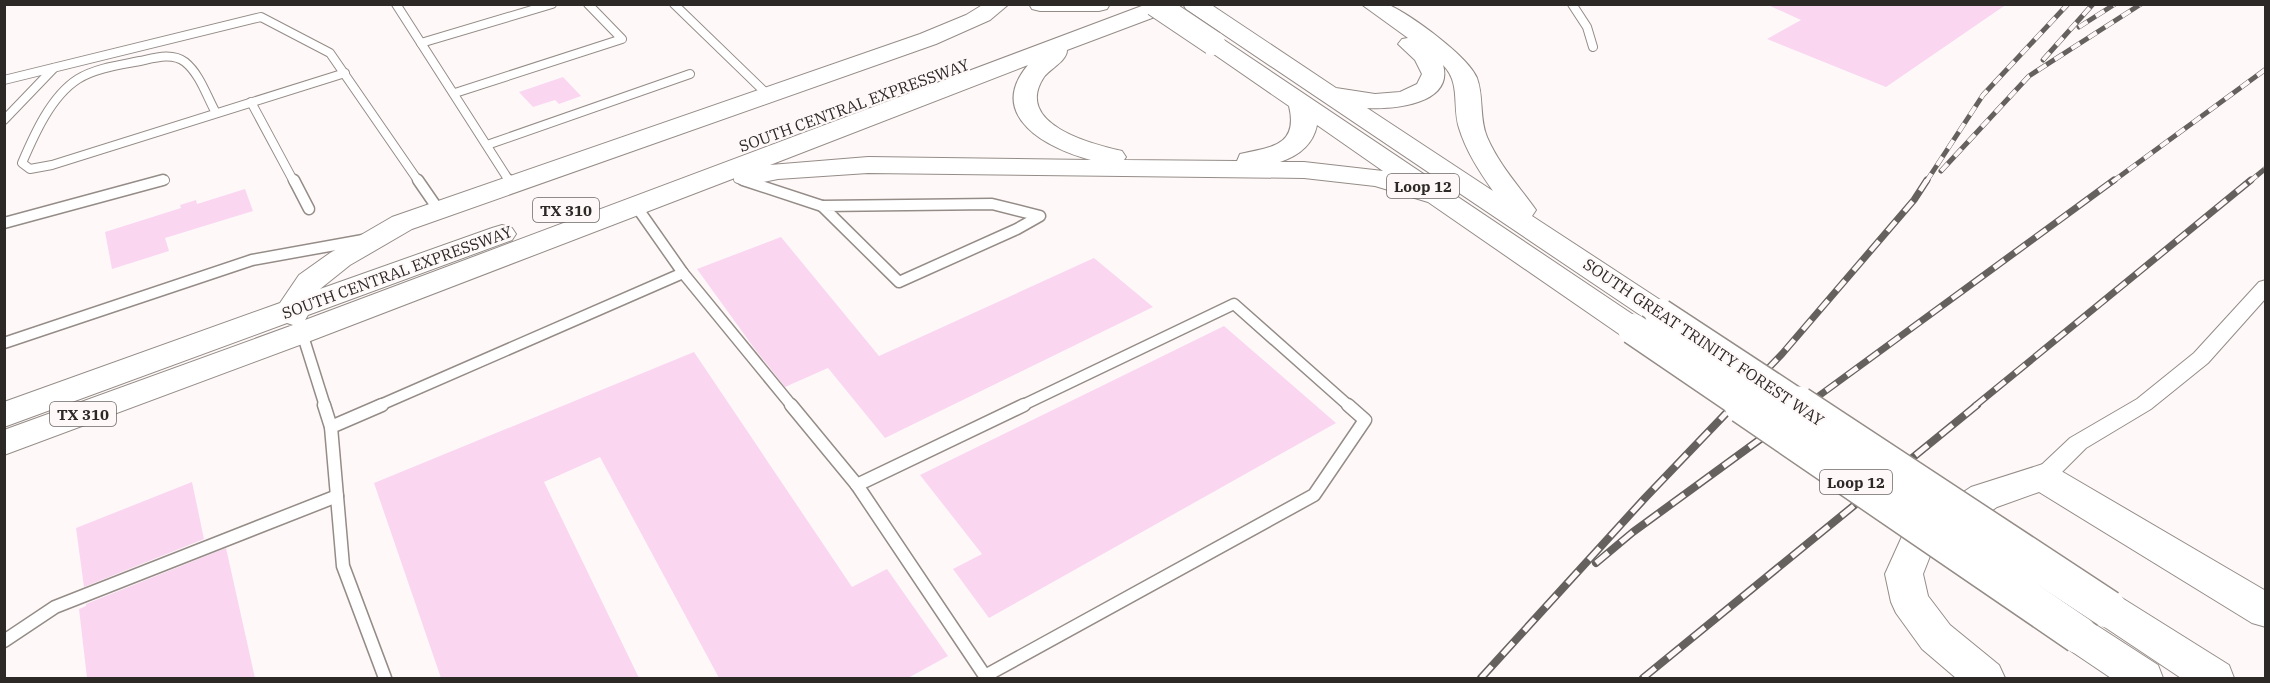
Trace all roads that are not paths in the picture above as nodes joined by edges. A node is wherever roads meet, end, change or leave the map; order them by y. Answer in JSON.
{"nodes":[{"id":1,"x":396,"y":4,"type":"edge"},
{"id":2,"x":552,"y":4,"type":"edge"},
{"id":3,"x":588,"y":4,"type":"edge"},
{"id":4,"x":674,"y":4,"type":"edge"},
{"id":5,"x":998,"y":4,"type":"edge"},
{"id":6,"x":1012,"y":4,"type":"edge"},
{"id":7,"x":1040,"y":4,"type":"edge"},
{"id":8,"x":1128,"y":4,"type":"edge"},
{"id":9,"x":1155,"y":4,"type":"edge"},
{"id":10,"x":1168,"y":4,"type":"edge"},
{"id":11,"x":1194,"y":4,"type":"edge"},
{"id":12,"x":1352,"y":4,"type":"edge"},
{"id":13,"x":1372,"y":4,"type":"edge"},
{"id":14,"x":1572,"y":4,"type":"edge"},
{"id":15,"x":1085,"y":5,"type":"edge"},
{"id":16,"x":1225,"y":38,"type":"junction"},
{"id":17,"x":928,"y":39,"type":"junction"},
{"id":18,"x":421,"y":43,"type":"junction"},
{"id":19,"x":1071,"y":43,"type":"junction"},
{"id":20,"x":1593,"y":47,"type":"dead end"},
{"id":21,"x":54,"y":68,"type":"junction"},
{"id":22,"x":345,"y":73,"type":"junction"},
{"id":23,"x":690,"y":74,"type":"dead end"},
{"id":24,"x":4,"y":80,"type":"edge"},
{"id":25,"x":455,"y":93,"type":"junction"},
{"id":26,"x":768,"y":95,"type":"junction"},
{"id":27,"x":1312,"y":95,"type":"junction"},
{"id":28,"x":251,"y":102,"type":"junction"},
{"id":29,"x":216,"y":113,"type":"junction"},
{"id":30,"x":4,"y":120,"type":"edge"},
{"id":31,"x":488,"y":145,"type":"junction"},
{"id":32,"x":738,"y":179,"type":"junction"},
{"id":33,"x":165,"y":180,"type":"dead end"},
{"id":34,"x":512,"y":184,"type":"junction"},
{"id":35,"x":1436,"y":196,"type":"junction"},
{"id":36,"x":639,"y":205,"type":"junction"},
{"id":37,"x":822,"y":206,"type":"junction"},
{"id":38,"x":309,"y":209,"type":"dead end"},
{"id":39,"x":438,"y":209,"type":"junction"},
{"id":40,"x":4,"y":223,"type":"edge"},
{"id":41,"x":1539,"y":232,"type":"junction"},
{"id":42,"x":372,"y":238,"type":"junction"},
{"id":43,"x":683,"y":273,"type":"junction"},
{"id":44,"x":2265,"y":286,"type":"edge"},
{"id":45,"x":1646,"y":321,"type":"junction"},
{"id":46,"x":296,"y":322,"type":"junction"},
{"id":47,"x":4,"y":343,"type":"edge"},
{"id":48,"x":4,"y":415,"type":"edge"},
{"id":49,"x":331,"y":426,"type":"junction"},
{"id":50,"x":4,"y":443,"type":"edge"},
{"id":51,"x":2043,"y":477,"type":"junction"},
{"id":52,"x":857,"y":485,"type":"junction"},
{"id":53,"x":337,"y":496,"type":"junction"},
{"id":54,"x":2265,"y":611,"type":"edge"},
{"id":55,"x":2093,"y":622,"type":"junction"},
{"id":56,"x":4,"y":641,"type":"edge"},
{"id":57,"x":987,"y":677,"type":"edge"},
{"id":58,"x":385,"y":678,"type":"edge"},
{"id":59,"x":1984,"y":678,"type":"edge"},
{"id":60,"x":2143,"y":678,"type":"edge"},
{"id":61,"x":2214,"y":678,"type":"edge"}],
"edges":[{"from":1,"to":18,"type":"lane"},
{"from":2,"to":18,"type":"lane"},
{"from":3,"to":25,"type":"lane"},
{"from":4,"to":26,"type":"lane"},
{"from":5,"to":17,"type":"main road"},
{"from":6,"to":17,"type":"main road"},
{"from":7,"to":15,"type":"main road"},
{"from":8,"to":46,"type":"main road","name":"SOUTH CENTRAL EXPRESSWAY","number":"TX 310"},
{"from":9,"to":16,"type":"main road","name":"SOUTH GREAT TRINITY FOREST WAY","number":"Loop 12","bridge":true},
{"from":10,"to":19,"type":"main road","number":"TX 310"},
{"from":11,"to":16,"type":"main road","name":"SOUTH GREAT TRINITY FOREST WAY","number":"Loop 12"},
{"from":12,"to":27,"type":"main road"},
{"from":13,"to":41,"type":"main road"},
{"from":14,"to":20,"type":"lane"},
{"from":16,"to":27,"type":"main road","name":"SOUTH GREAT TRINITY FOREST WAY","number":"Loop 12"},
{"from":17,"to":26,"type":"main road"},
{"from":18,"to":25,"type":"lane"},
{"from":19,"to":27,"type":"main road"},
{"from":19,"to":36,"type":"main road","name":"SOUTH CENTRAL EXPRESSWAY","number":"TX 310"},
{"from":21,"to":22,"type":"lane"},
{"from":21,"to":24,"type":"lane"},
{"from":21,"to":30,"type":"lane"},
{"from":22,"to":28,"type":"lane"},
{"from":22,"to":39,"type":"lane"},
{"from":23,"to":31,"type":"lane"},
{"from":25,"to":31,"type":"lane"},
{"from":26,"to":34,"type":"main road"},
{"from":27,"to":35,"type":"main road","name":"SOUTH GREAT TRINITY FOREST WAY","number":"Loop 12"},
{"from":27,"to":41,"type":"main road","name":"SOUTH GREAT TRINITY FOREST WAY","number":"Loop 12"},
{"from":28,"to":29,"type":"lane"},
{"from":28,"to":38,"type":"lane"},
{"from":29,"to":29,"type":"lane"},
{"from":31,"to":34,"type":"lane"},
{"from":32,"to":35,"type":"main road"},
{"from":32,"to":36,"type":"main road"},
{"from":32,"to":37,"type":"lane"},
{"from":33,"to":40,"type":"lane"},
{"from":34,"to":39,"type":"main road"},
{"from":35,"to":45,"type":"main road","name":"SOUTH GREAT TRINITY FOREST WAY","number":"Loop 12"},
{"from":36,"to":43,"type":"lane"},
{"from":36,"to":46,"type":"main road","name":"SOUTH CENTRAL EXPRESSWAY","number":"TX 310"},
{"from":37,"to":37,"type":"lane"},
{"from":39,"to":42,"type":"main road"},
{"from":41,"to":45,"type":"main road","name":"SOUTH GREAT TRINITY FOREST WAY","number":"Loop 12"},
{"from":42,"to":46,"type":"main road"},
{"from":42,"to":47,"type":"lane"},
{"from":43,"to":49,"type":"lane"},
{"from":43,"to":52,"type":"lane"},
{"from":44,"to":51,"type":"street"},
{"from":45,"to":55,"type":"main road","name":"SOUTH GREAT TRINITY FOREST WAY","number":"Loop 12","bridge":true},
{"from":46,"to":48,"type":"main road","name":"SOUTH CENTRAL EXPRESSWAY","number":"TX 310"},
{"from":46,"to":49,"type":"lane"},
{"from":46,"to":50,"type":"main road","name":"SOUTH CENTRAL EXPRESSWAY","number":"TX 310"},
{"from":49,"to":53,"type":"lane"},
{"from":51,"to":54,"type":"main road"},
{"from":51,"to":59,"type":"main road"},
{"from":52,"to":57,"type":"lane"},
{"from":52,"to":57,"type":"lane"},
{"from":53,"to":56,"type":"lane"},
{"from":53,"to":58,"type":"lane"},
{"from":55,"to":60,"type":"main road","name":"SOUTH GREAT TRINITY FOREST WAY","number":"Loop 12"},
{"from":55,"to":61,"type":"main road","name":"SOUTH GREAT TRINITY FOREST WAY","number":"Loop 12"}]}
